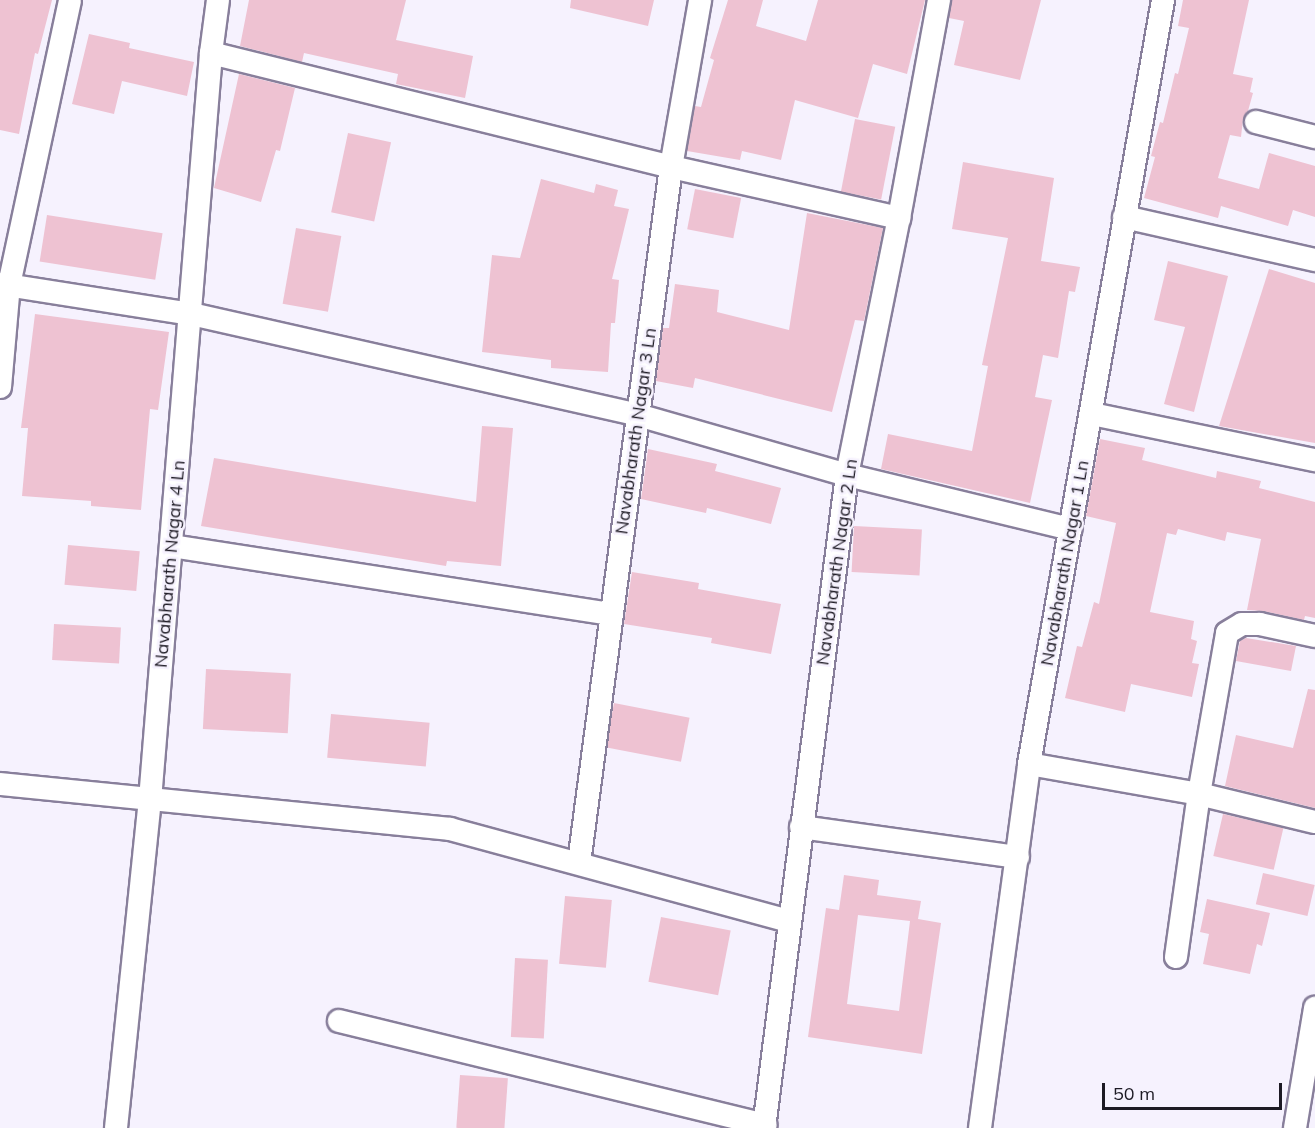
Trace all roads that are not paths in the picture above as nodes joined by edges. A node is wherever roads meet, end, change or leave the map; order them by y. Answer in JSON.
{"nodes":[{"id":1,"x":70,"y":0,"type":"edge"},
{"id":2,"x":218,"y":0,"type":"edge"},
{"id":3,"x":700,"y":0,"type":"edge"},
{"id":4,"x":939,"y":0,"type":"edge"},
{"id":5,"x":1163,"y":0,"type":"edge"},
{"id":6,"x":211,"y":53,"type":"junction"},
{"id":7,"x":1256,"y":122,"type":"dead end"},
{"id":8,"x":1315,"y":137,"type":"edge"},
{"id":9,"x":671,"y":166,"type":"junction"},
{"id":10,"x":1124,"y":217,"type":"junction"},
{"id":11,"x":899,"y":218,"type":"junction"},
{"id":12,"x":1315,"y":260,"type":"edge"},
{"id":13,"x":4,"y":284,"type":"edge"},
{"id":14,"x":191,"y":314,"type":"junction"},
{"id":15,"x":0,"y":387,"type":"edge"},
{"id":16,"x":1092,"y":414,"type":"junction"},
{"id":17,"x":638,"y":415,"type":"junction"},
{"id":18,"x":1315,"y":460,"type":"edge"},
{"id":19,"x":847,"y":475,"type":"junction"},
{"id":20,"x":1071,"y":529,"type":"junction"},
{"id":21,"x":172,"y":546,"type":"junction"},
{"id":22,"x":612,"y":614,"type":"junction"},
{"id":23,"x":1315,"y":636,"type":"edge"},
{"id":24,"x":1029,"y":764,"type":"junction"},
{"id":25,"x":0,"y":784,"type":"edge"},
{"id":26,"x":1199,"y":794,"type":"junction"},
{"id":27,"x":150,"y":800,"type":"junction"},
{"id":28,"x":1315,"y":822,"type":"edge"},
{"id":29,"x":801,"y":827,"type":"junction"},
{"id":30,"x":1018,"y":857,"type":"junction"},
{"id":31,"x":579,"y":863,"type":"junction"},
{"id":32,"x":789,"y":921,"type":"junction"},
{"id":33,"x":1176,"y":957,"type":"dead end"},
{"id":34,"x":1315,"y":1008,"type":"edge"},
{"id":35,"x":339,"y":1021,"type":"dead end"},
{"id":36,"x":765,"y":1127,"type":"edge"},
{"id":37,"x":116,"y":1128,"type":"edge"},
{"id":38,"x":980,"y":1128,"type":"edge"},
{"id":39,"x":1294,"y":1128,"type":"edge"}],
"edges":[{"from":1,"to":13,"type":"street"},
{"from":2,"to":6,"type":"street","name":"Navabharath Nagar 4 Ln"},
{"from":3,"to":9,"type":"street","name":"Navabharath Nagar 3 Ln"},
{"from":4,"to":11,"type":"street","name":"Navabharath Nagar 2 Ln"},
{"from":5,"to":10,"type":"street","name":"Navabharath Nagar 1 Ln"},
{"from":6,"to":9,"type":"street"},
{"from":6,"to":14,"type":"street","name":"Navabharath Nagar 4 Ln"},
{"from":7,"to":8,"type":"street"},
{"from":9,"to":11,"type":"street"},
{"from":9,"to":17,"type":"street","name":"Navabharath Nagar 3 Ln"},
{"from":10,"to":12,"type":"street"},
{"from":10,"to":16,"type":"street","name":"Navabharath Nagar 1 Ln"},
{"from":11,"to":19,"type":"street","name":"Navabharath Nagar 2 Ln"},
{"from":13,"to":14,"type":"street"},
{"from":13,"to":15,"type":"street"},
{"from":14,"to":17,"type":"street"},
{"from":14,"to":21,"type":"street","name":"Navabharath Nagar 4 Ln"},
{"from":16,"to":18,"type":"street"},
{"from":16,"to":20,"type":"street","name":"Navabharath Nagar 1 Ln"},
{"from":17,"to":19,"type":"street"},
{"from":17,"to":22,"type":"street","name":"Navabharath Nagar 3 Ln"},
{"from":19,"to":20,"type":"street"},
{"from":19,"to":29,"type":"street","name":"Navabharath Nagar 2 Ln"},
{"from":20,"to":24,"type":"street","name":"Navabharath Nagar 1 Ln"},
{"from":21,"to":22,"type":"street"},
{"from":21,"to":27,"type":"street","name":"Navabharath Nagar 4 Ln"},
{"from":22,"to":31,"type":"street","name":"Navabharath Nagar 3 Ln"},
{"from":23,"to":26,"type":"street"},
{"from":24,"to":26,"type":"street"},
{"from":24,"to":30,"type":"street","name":"Navabharath Nagar 1 Ln"},
{"from":25,"to":27,"type":"street"},
{"from":26,"to":28,"type":"street"},
{"from":26,"to":33,"type":"street"},
{"from":27,"to":31,"type":"street"},
{"from":27,"to":37,"type":"street","name":"Navabharath Nagar 4 Ln"},
{"from":29,"to":30,"type":"street"},
{"from":29,"to":32,"type":"street","name":"Navabharath Nagar 2 Ln"},
{"from":30,"to":38,"type":"street","name":"Navabharath Nagar 1 Ln"},
{"from":31,"to":32,"type":"street"},
{"from":32,"to":36,"type":"street","name":"Navabharath Nagar 2 Ln"},
{"from":34,"to":39,"type":"street"},
{"from":35,"to":36,"type":"street"}]}
